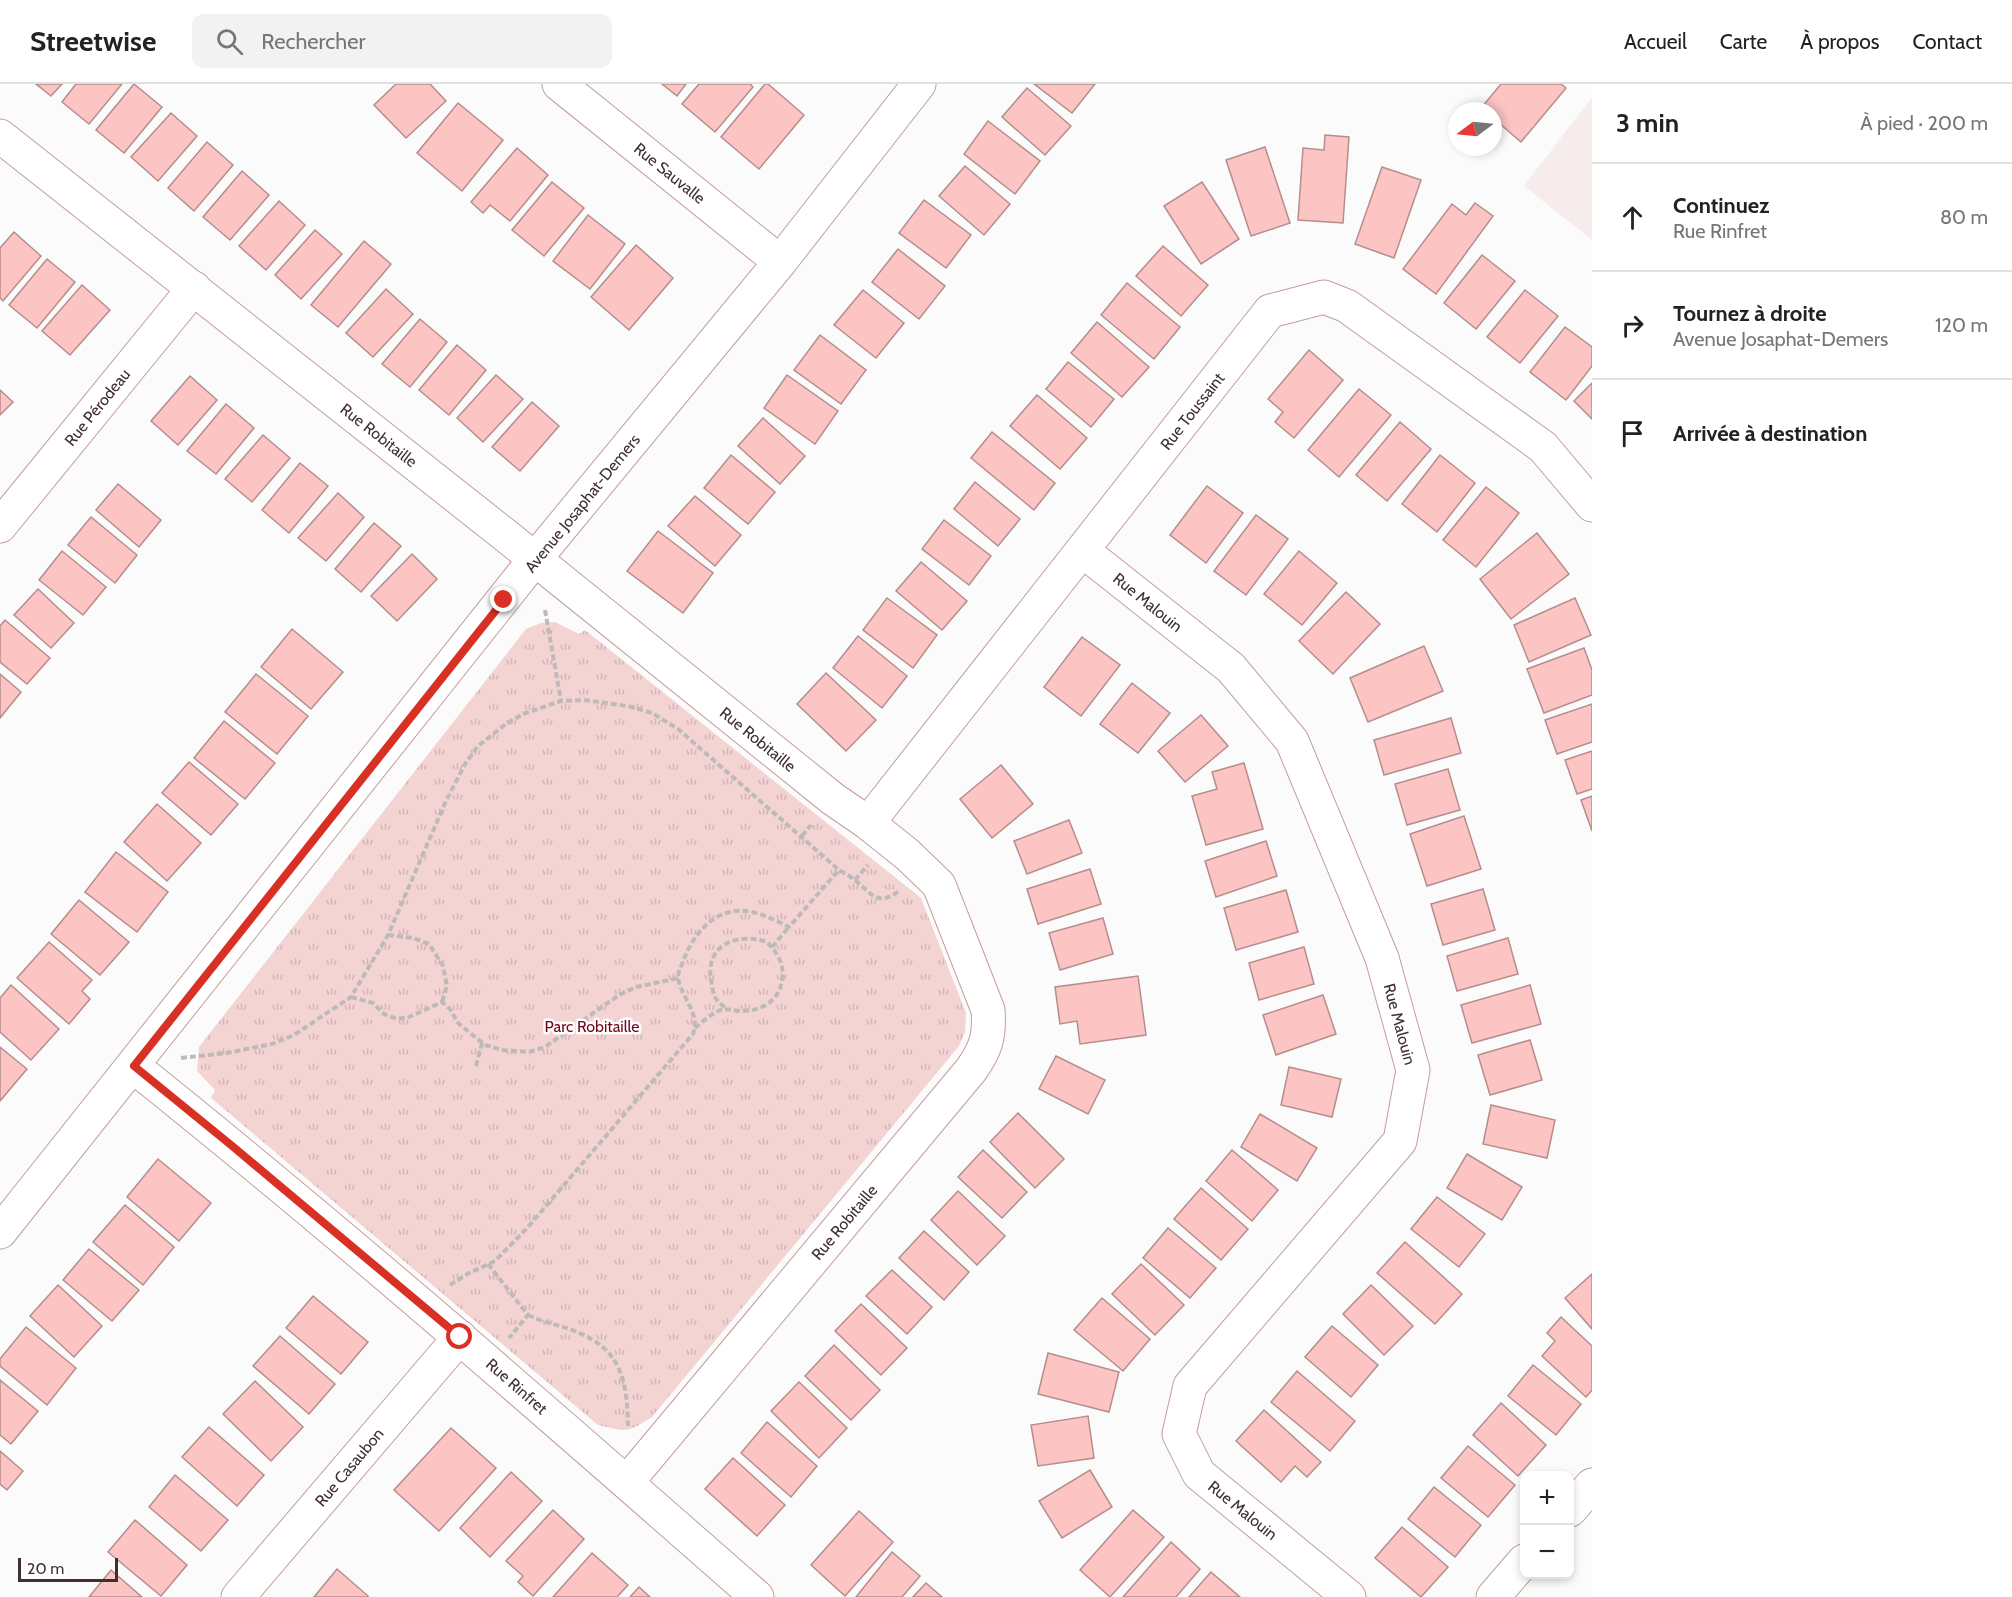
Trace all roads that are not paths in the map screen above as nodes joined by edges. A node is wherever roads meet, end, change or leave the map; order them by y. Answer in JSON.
{"nodes":[{"id":1,"x":559,"y":84,"type":"edge"},
{"id":2,"x":919,"y":84,"type":"edge"},
{"id":3,"x":0,"y":136,"type":"edge"},
{"id":4,"x":780,"y":262,"type":"junction"},
{"id":5,"x":194,"y":288,"type":"junction"},
{"id":6,"x":1592,"y":505,"type":"edge"},
{"id":7,"x":0,"y":526,"type":"edge"},
{"id":8,"x":1083,"y":551,"type":"junction"},
{"id":9,"x":535,"y":559,"type":"junction"},
{"id":10,"x":868,"y":823,"type":"junction"},
{"id":11,"x":134,"y":1066,"type":"junction"},
{"id":12,"x":0,"y":1232,"type":"edge"},
{"id":13,"x":460,"y":1337,"type":"junction"},
{"id":14,"x":627,"y":1482,"type":"junction"},
{"id":15,"x":1592,"y":1485,"type":"edge"},
{"id":16,"x":1574,"y":1505,"type":"edge"},
{"id":17,"x":1520,"y":1566,"type":"edge"},
{"id":18,"x":238,"y":1597,"type":"edge"},
{"id":19,"x":757,"y":1597,"type":"edge"},
{"id":20,"x":1349,"y":1597,"type":"edge"},
{"id":21,"x":1493,"y":1597,"type":"edge"}],
"edges":[{"from":1,"to":4,"type":"street","name":"Rue Sauvalle"},
{"from":2,"to":4,"type":"street","name":"Avenue Josaphat-Demers"},
{"from":3,"to":5,"type":"street","name":"Rue Robitaille"},
{"from":4,"to":9,"type":"street","name":"Avenue Josaphat-Demers"},
{"from":5,"to":7,"type":"street","name":"Rue Pérodeau"},
{"from":5,"to":9,"type":"street","name":"Rue Robitaille"},
{"from":6,"to":8,"type":"street","name":"Rue Toussaint"},
{"from":8,"to":10,"type":"street","name":"Rue Toussaint"},
{"from":8,"to":20,"type":"street","name":"Rue Malouin"},
{"from":9,"to":10,"type":"street","name":"Rue Robitaille"},
{"from":9,"to":11,"type":"street","name":"Avenue Josaphat-Demers"},
{"from":10,"to":14,"type":"street","name":"Rue Robitaille"},
{"from":11,"to":12,"type":"street","name":"Avenue Josaphat-Demers"},
{"from":11,"to":13,"type":"street","name":"Rue Rinfret"},
{"from":13,"to":14,"type":"street","name":"Rue Rinfret"},
{"from":13,"to":18,"type":"street","name":"Rue Casaubon"},
{"from":14,"to":19,"type":"street","name":"Rue Rinfret"},
{"from":15,"to":16,"type":"street"},
{"from":17,"to":21,"type":"street"}]}
